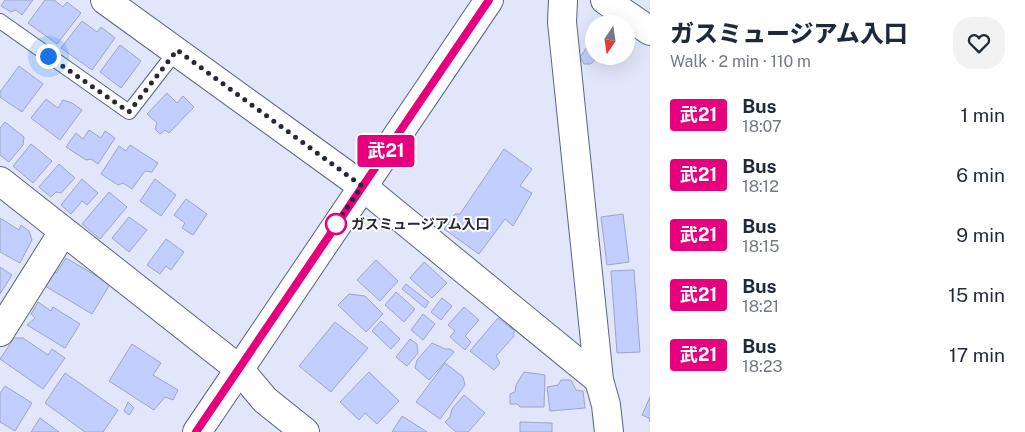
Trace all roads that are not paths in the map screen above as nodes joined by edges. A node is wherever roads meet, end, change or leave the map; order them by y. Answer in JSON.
{"nodes":[{"id":1,"x":105,"y":0,"type":"edge"},
{"id":2,"x":489,"y":0,"type":"edge"},
{"id":3,"x":563,"y":0,"type":"edge"},
{"id":4,"x":605,"y":0,"type":"edge"},
{"id":5,"x":0,"y":21,"type":"edge"},
{"id":6,"x":650,"y":31,"type":"edge"},
{"id":7,"x":177,"y":50,"type":"junction"},
{"id":8,"x":0,"y":181,"type":"edge"},
{"id":9,"x":362,"y":186,"type":"junction"},
{"id":10,"x":63,"y":232,"type":"junction"},
{"id":11,"x":0,"y":332,"type":"edge"},
{"id":12,"x":239,"y":369,"type":"junction"},
{"id":13,"x":599,"y":380,"type":"junction"},
{"id":14,"x":196,"y":432,"type":"edge"},
{"id":15,"x":305,"y":432,"type":"edge"},
{"id":16,"x":609,"y":432,"type":"edge"}],
"edges":[{"from":1,"to":7,"type":"street"},
{"from":2,"to":9,"type":"street"},
{"from":3,"to":13,"type":"street"},
{"from":4,"to":6,"type":"street"},
{"from":5,"to":7,"type":"lane"},
{"from":7,"to":9,"type":"street"},
{"from":8,"to":10,"type":"street"},
{"from":9,"to":12,"type":"street"},
{"from":9,"to":13,"type":"street"},
{"from":10,"to":11,"type":"street"},
{"from":10,"to":12,"type":"street"},
{"from":12,"to":14,"type":"street"},
{"from":12,"to":15,"type":"street"},
{"from":13,"to":16,"type":"street"}]}
